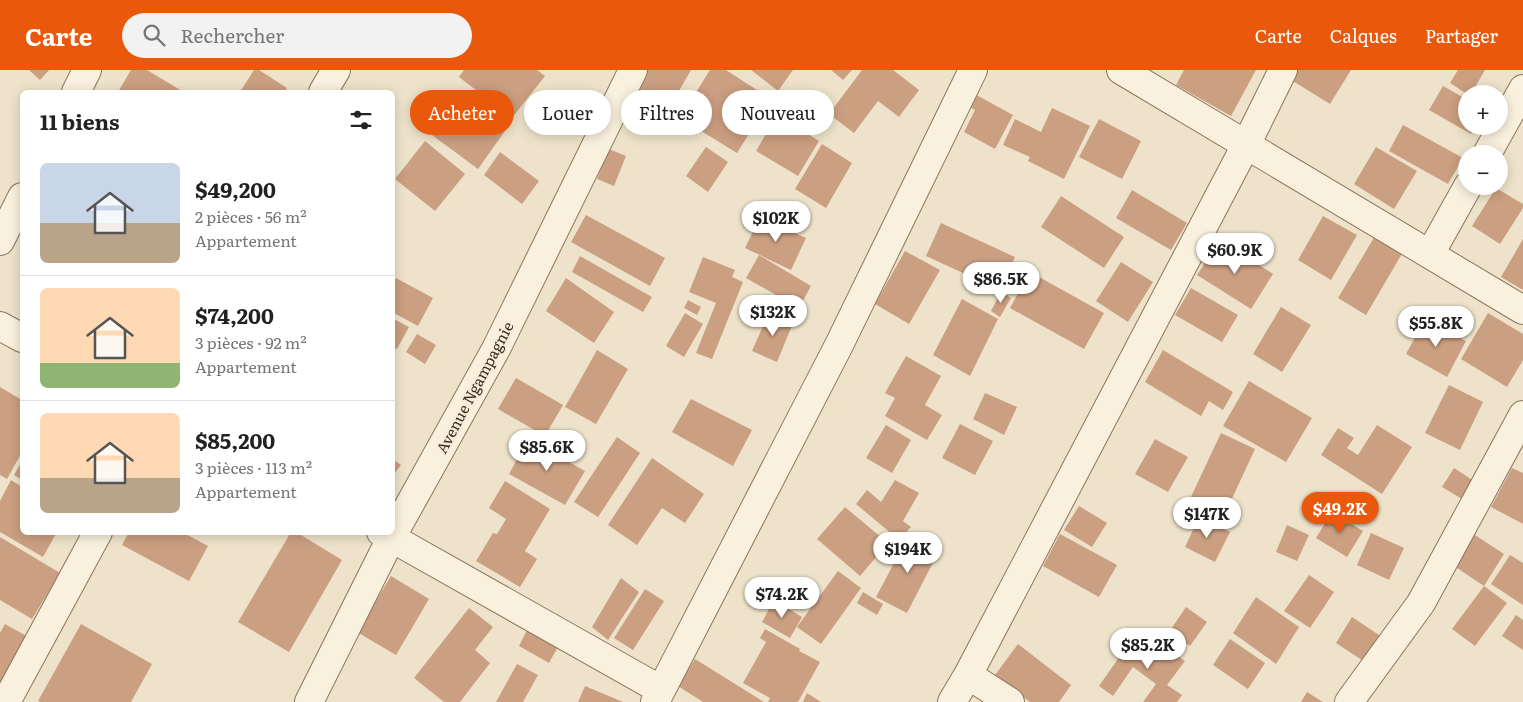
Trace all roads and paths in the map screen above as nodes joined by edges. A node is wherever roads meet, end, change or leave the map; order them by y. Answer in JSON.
{"nodes":[{"id":1,"x":87,"y":70,"type":"edge"},
{"id":2,"x":336,"y":70,"type":"edge"},
{"id":3,"x":633,"y":70,"type":"edge"},
{"id":4,"x":973,"y":70,"type":"edge"},
{"id":5,"x":1121,"y":70,"type":"edge"},
{"id":6,"x":1283,"y":70,"type":"edge"},
{"id":7,"x":1523,"y":89,"type":"edge"},
{"id":8,"x":77,"y":90,"type":"edge"},
{"id":9,"x":323,"y":90,"type":"edge"},
{"id":10,"x":1246,"y":145,"type":"junction"},
{"id":11,"x":1491,"y":145,"type":"edge"},
{"id":12,"x":1463,"y":195,"type":"edge"},
{"id":13,"x":20,"y":201,"type":"edge"},
{"id":14,"x":0,"y":241,"type":"edge"},
{"id":15,"x":1430,"y":254,"type":"junction"},
{"id":16,"x":1523,"y":310,"type":"edge"},
{"id":17,"x":0,"y":326,"type":"edge"},
{"id":18,"x":20,"y":337,"type":"edge"},
{"id":19,"x":1523,"y":415,"type":"edge"},
{"id":20,"x":395,"y":520,"type":"edge"},
{"id":21,"x":96,"y":535,"type":"edge"},
{"id":22,"x":386,"y":535,"type":"edge"},
{"id":23,"x":968,"y":675,"type":"junction"},
{"id":24,"x":658,"y":696,"type":"edge"},
{"id":25,"x":6,"y":702,"type":"edge"},
{"id":26,"x":309,"y":702,"type":"edge"},
{"id":27,"x":952,"y":702,"type":"edge"},
{"id":28,"x":1010,"y":702,"type":"edge"},
{"id":29,"x":1349,"y":702,"type":"edge"}],
"edges":[{"from":1,"to":8,"type":"street"},
{"from":2,"to":9,"type":"street"},
{"from":3,"to":20,"type":"street","name":"Avenue Ngampagnie"},
{"from":4,"to":24,"type":"street"},
{"from":5,"to":10,"type":"street"},
{"from":6,"to":10,"type":"street"},
{"from":7,"to":11,"type":"street"},
{"from":10,"to":15,"type":"street"},
{"from":10,"to":23,"type":"street"},
{"from":12,"to":15,"type":"street"},
{"from":13,"to":14,"type":"street"},
{"from":15,"to":16,"type":"street"},
{"from":17,"to":18,"type":"street"},
{"from":19,"to":29,"type":"street"},
{"from":21,"to":25,"type":"street"},
{"from":22,"to":24,"type":"street"},
{"from":22,"to":26,"type":"street","name":"Avenue Ngampagnie"},
{"from":23,"to":27,"type":"street"},
{"from":23,"to":28,"type":"street"}]}
